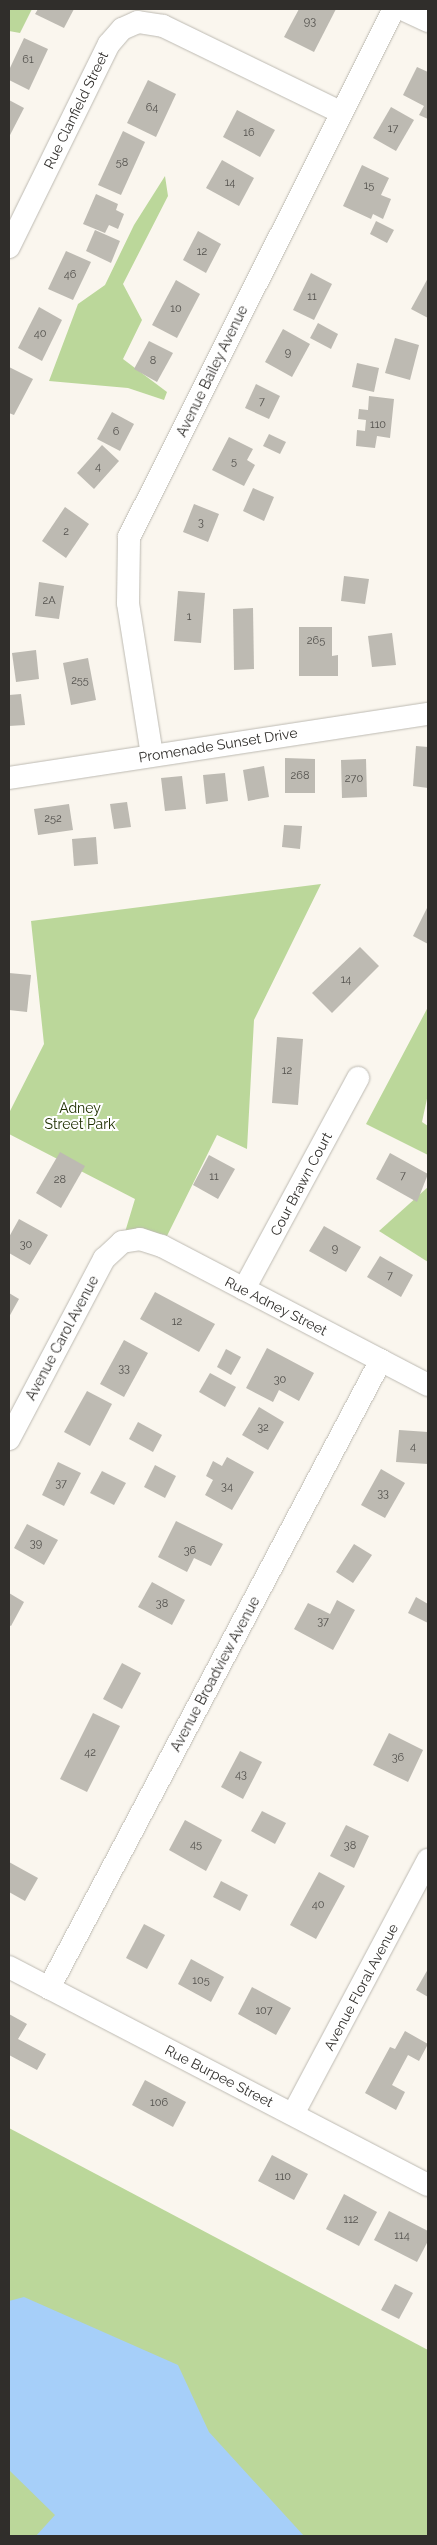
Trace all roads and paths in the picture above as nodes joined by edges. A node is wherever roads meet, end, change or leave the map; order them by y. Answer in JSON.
{"nodes":[{"id":1,"x":394,"y":9,"type":"edge"},
{"id":2,"x":402,"y":9,"type":"edge"},
{"id":3,"x":428,"y":22,"type":"edge"},
{"id":4,"x":340,"y":112,"type":"junction"},
{"id":5,"x":9,"y":247,"type":"edge"},
{"id":6,"x":428,"y":714,"type":"edge"},
{"id":7,"x":152,"y":755,"type":"junction"},
{"id":8,"x":9,"y":778,"type":"edge"},
{"id":9,"x":358,"y":1078,"type":"dead end"},
{"id":10,"x":122,"y":1242,"type":"joint"},
{"id":11,"x":244,"y":1289,"type":"junction"},
{"id":12,"x":380,"y":1360,"type":"junction"},
{"id":13,"x":428,"y":1384,"type":"edge"},
{"id":14,"x":9,"y":1439,"type":"edge"},
{"id":15,"x":428,"y":1860,"type":"edge"},
{"id":16,"x":9,"y":1967,"type":"edge"},
{"id":17,"x":49,"y":1988,"type":"junction"},
{"id":18,"x":293,"y":2114,"type":"junction"},
{"id":19,"x":428,"y":2185,"type":"edge"}],
"edges":[{"from":1,"to":4,"type":"street","name":"Avenue Bailey Avenue"},
{"from":2,"to":3,"type":"street"},
{"from":4,"to":5,"type":"street","name":"Rue Clanfield Street"},
{"from":4,"to":7,"type":"street","name":"Avenue Bailey Avenue"},
{"from":6,"to":7,"type":"street","name":"Promenade Sunset Drive"},
{"from":7,"to":8,"type":"street","name":"Promenade Sunset Drive"},
{"from":9,"to":11,"type":"street","name":"Cour Brawn Court"},
{"from":10,"to":11,"type":"street","name":"Rue Adney Street"},
{"from":10,"to":14,"type":"street","name":"Avenue Carol Avenue"},
{"from":11,"to":12,"type":"street","name":"Rue Adney Street"},
{"from":12,"to":13,"type":"street","name":"Rue Adney Street"},
{"from":12,"to":17,"type":"street","name":"Avenue Broadview Avenue"},
{"from":15,"to":18,"type":"street","name":"Avenue Floral Avenue"},
{"from":16,"to":17,"type":"street","name":"Rue Burpee Street"},
{"from":17,"to":18,"type":"street","name":"Rue Burpee Street"},
{"from":18,"to":19,"type":"street","name":"Rue Burpee Street"}]}
